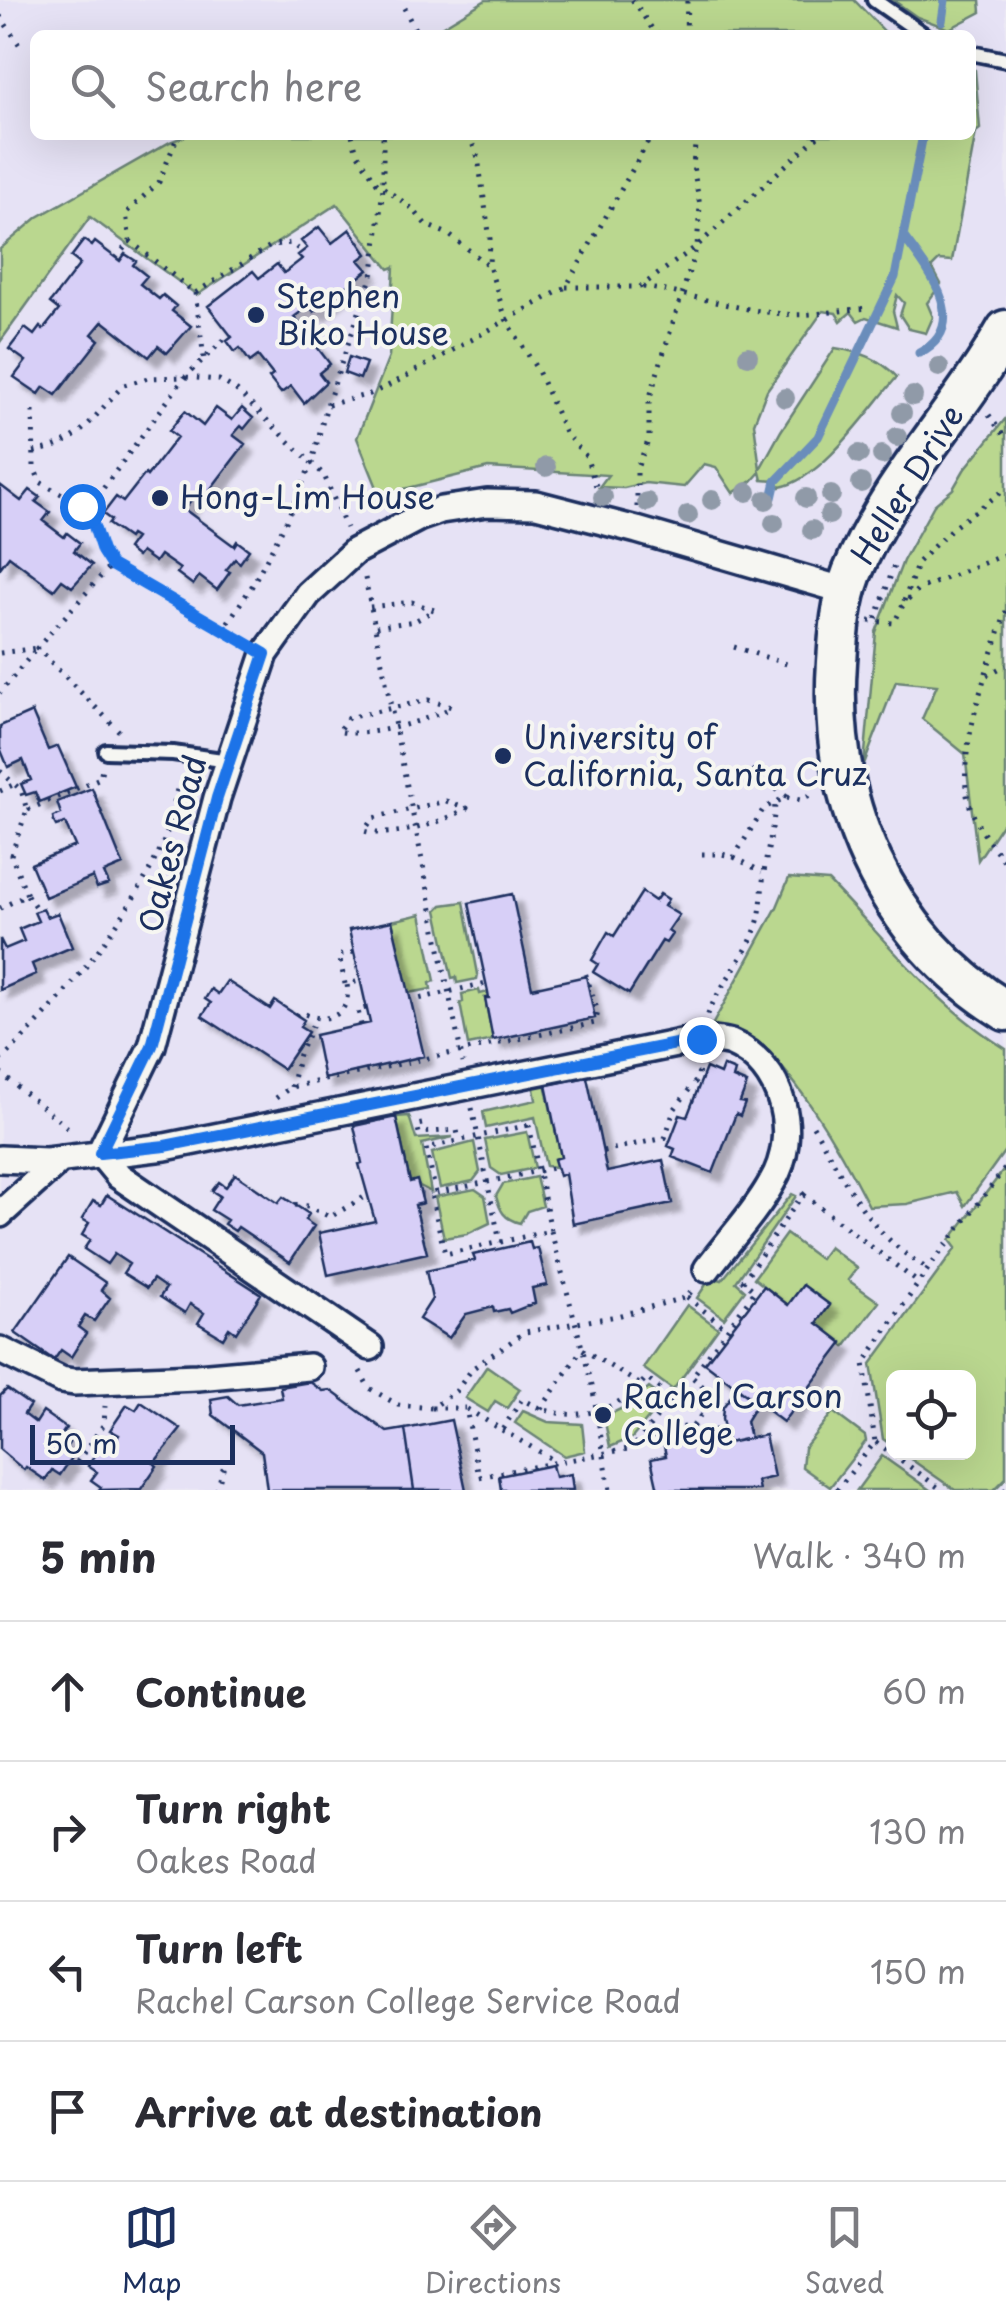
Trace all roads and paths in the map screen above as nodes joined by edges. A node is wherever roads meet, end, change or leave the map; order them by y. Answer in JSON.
{"nodes":[{"id":1,"x":632,"y":0,"type":"edge"},
{"id":2,"x":687,"y":0,"type":"edge"},
{"id":3,"x":874,"y":0,"type":"edge"},
{"id":4,"x":404,"y":8,"type":"dead end"},
{"id":5,"x":0,"y":16,"type":"edge"},
{"id":6,"x":415,"y":30,"type":"edge"},
{"id":7,"x":653,"y":30,"type":"edge"},
{"id":8,"x":686,"y":30,"type":"edge"},
{"id":9,"x":917,"y":30,"type":"edge"},
{"id":10,"x":23,"y":50,"type":"dead end"},
{"id":11,"x":976,"y":54,"type":"edge"},
{"id":12,"x":1006,"y":60,"type":"edge"},
{"id":13,"x":176,"y":140,"type":"edge"},
{"id":14,"x":353,"y":140,"type":"edge"},
{"id":15,"x":382,"y":140,"type":"edge"},
{"id":16,"x":471,"y":140,"type":"edge"},
{"id":17,"x":649,"y":140,"type":"edge"},
{"id":18,"x":696,"y":140,"type":"edge"},
{"id":19,"x":814,"y":140,"type":"edge"},
{"id":20,"x":383,"y":188,"type":"junction"},
{"id":21,"x":130,"y":241,"type":"junction"},
{"id":22,"x":697,"y":246,"type":"junction"},
{"id":23,"x":302,"y":252,"type":"dead end"},
{"id":24,"x":116,"y":258,"type":"dead end"},
{"id":25,"x":489,"y":266,"type":"junction"},
{"id":26,"x":566,"y":287,"type":"junction"},
{"id":27,"x":640,"y":287,"type":"junction"},
{"id":28,"x":195,"y":293,"type":"junction"},
{"id":29,"x":682,"y":293,"type":"junction"},
{"id":30,"x":871,"y":308,"type":"dead end"},
{"id":31,"x":506,"y":319,"type":"junction"},
{"id":32,"x":1006,"y":330,"type":"edge"},
{"id":33,"x":230,"y":334,"type":"dead end"},
{"id":34,"x":204,"y":358,"type":"junction"},
{"id":35,"x":185,"y":377,"type":"junction"},
{"id":36,"x":326,"y":405,"type":"junction"},
{"id":37,"x":33,"y":411,"type":"dead end"},
{"id":38,"x":34,"y":452,"type":"junction"},
{"id":39,"x":312,"y":462,"type":"junction"},
{"id":40,"x":1006,"y":489,"type":"edge"},
{"id":41,"x":88,"y":508,"type":"junction"},
{"id":42,"x":598,"y":519,"type":"junction"},
{"id":43,"x":637,"y":530,"type":"junction"},
{"id":44,"x":348,"y":534,"type":"dead end"},
{"id":45,"x":899,"y":553,"type":"dead end"},
{"id":46,"x":1006,"y":554,"type":"edge"},
{"id":47,"x":111,"y":565,"type":"junction"},
{"id":48,"x":363,"y":570,"type":"dead end"},
{"id":49,"x":854,"y":605,"type":"junction"},
{"id":50,"x":370,"y":607,"type":"junction"},
{"id":51,"x":902,"y":607,"type":"junction"},
{"id":52,"x":1006,"y":611,"type":"edge"},
{"id":53,"x":875,"y":622,"type":"junction"},
{"id":54,"x":374,"y":627,"type":"junction"},
{"id":55,"x":222,"y":631,"type":"junction"},
{"id":56,"x":734,"y":647,"type":"dead end"},
{"id":57,"x":36,"y":648,"type":"junction"},
{"id":58,"x":0,"y":653,"type":"edge"},
{"id":59,"x":265,"y":654,"type":"junction"},
{"id":60,"x":787,"y":664,"type":"dead end"},
{"id":61,"x":1006,"y":664,"type":"edge"},
{"id":62,"x":987,"y":674,"type":"junction"},
{"id":63,"x":3,"y":686,"type":"edge"},
{"id":64,"x":0,"y":693,"type":"edge"},
{"id":65,"x":391,"y":706,"type":"junction"},
{"id":66,"x":395,"y":726,"type":"junction"},
{"id":67,"x":106,"y":750,"type":"joint"},
{"id":68,"x":142,"y":754,"type":"junction"},
{"id":69,"x":229,"y":760,"type":"junction"},
{"id":70,"x":751,"y":770,"type":"dead end"},
{"id":71,"x":0,"y":771,"type":"edge"},
{"id":72,"x":13,"y":785,"type":"junction"},
{"id":73,"x":0,"y":790,"type":"edge"},
{"id":74,"x":197,"y":791,"type":"dead end"},
{"id":75,"x":810,"y":795,"type":"dead end"},
{"id":76,"x":787,"y":797,"type":"junction"},
{"id":77,"x":775,"y":802,"type":"junction"},
{"id":78,"x":411,"y":807,"type":"junction"},
{"id":79,"x":27,"y":810,"type":"junction"},
{"id":80,"x":414,"y":826,"type":"junction"},
{"id":81,"x":702,"y":854,"type":"dead end"},
{"id":82,"x":734,"y":857,"type":"junction"},
{"id":83,"x":1006,"y":863,"type":"edge"},
{"id":84,"x":764,"y":873,"type":"junction"},
{"id":85,"x":27,"y":895,"type":"junction"},
{"id":86,"x":0,"y":908,"type":"edge"},
{"id":87,"x":38,"y":911,"type":"dead end"},
{"id":88,"x":354,"y":952,"type":"dead end"},
{"id":89,"x":584,"y":969,"type":"dead end"},
{"id":90,"x":360,"y":981,"type":"dead end"},
{"id":91,"x":486,"y":983,"type":"dead end"},
{"id":92,"x":348,"y":984,"type":"junction"},
{"id":93,"x":448,"y":992,"type":"junction"},
{"id":94,"x":410,"y":1001,"type":"dead end"},
{"id":95,"x":346,"y":1003,"type":"junction"},
{"id":96,"x":366,"y":1008,"type":"dead end"},
{"id":97,"x":358,"y":1010,"type":"junction"},
{"id":98,"x":1006,"y":1012,"type":"edge"},
{"id":99,"x":296,"y":1015,"type":"dead end"},
{"id":100,"x":315,"y":1020,"type":"junction"},
{"id":101,"x":361,"y":1025,"type":"dead end"},
{"id":102,"x":701,"y":1039,"type":"junction"},
{"id":103,"x":460,"y":1049,"type":"junction"},
{"id":104,"x":0,"y":1060,"type":"edge"},
{"id":105,"x":0,"y":1073,"type":"edge"},
{"id":106,"x":292,"y":1087,"type":"junction"},
{"id":107,"x":808,"y":1118,"type":"dead end"},
{"id":108,"x":262,"y":1127,"type":"junction"},
{"id":109,"x":478,"y":1133,"type":"junction"},
{"id":110,"x":603,"y":1151,"type":"dead end"},
{"id":111,"x":100,"y":1153,"type":"junction"},
{"id":112,"x":0,"y":1159,"type":"edge"},
{"id":113,"x":61,"y":1159,"type":"junction"},
{"id":114,"x":557,"y":1167,"type":"dead end"},
{"id":115,"x":1006,"y":1167,"type":"edge"},
{"id":116,"x":540,"y":1171,"type":"junction"},
{"id":117,"x":488,"y":1182,"type":"junction"},
{"id":118,"x":794,"y":1187,"type":"dead end"},
{"id":119,"x":433,"y":1194,"type":"junction"},
{"id":120,"x":802,"y":1194,"type":"junction"},
{"id":121,"x":420,"y":1195,"type":"dead end"},
{"id":122,"x":366,"y":1196,"type":"dead end"},
{"id":123,"x":295,"y":1205,"type":"dead end"},
{"id":124,"x":0,"y":1214,"type":"edge"},
{"id":125,"x":551,"y":1231,"type":"junction"},
{"id":126,"x":500,"y":1242,"type":"junction"},
{"id":127,"x":707,"y":1269,"type":"joint"},
{"id":128,"x":928,"y":1269,"type":"junction"},
{"id":129,"x":920,"y":1284,"type":"junction"},
{"id":130,"x":688,"y":1297,"type":"junction"},
{"id":131,"x":575,"y":1323,"type":"junction"},
{"id":132,"x":727,"y":1329,"type":"junction"},
{"id":133,"x":370,"y":1347,"type":"dead end"},
{"id":134,"x":582,"y":1349,"type":"junction"},
{"id":135,"x":0,"y":1350,"type":"edge"},
{"id":136,"x":309,"y":1367,"type":"joint"},
{"id":137,"x":641,"y":1385,"type":"junction"},
{"id":138,"x":106,"y":1398,"type":"dead end"},
{"id":139,"x":672,"y":1398,"type":"junction"},
{"id":140,"x":432,"y":1408,"type":"junction"},
{"id":141,"x":466,"y":1408,"type":"junction"},
{"id":142,"x":541,"y":1409,"type":"junction"},
{"id":143,"x":597,"y":1411,"type":"junction"},
{"id":144,"x":700,"y":1416,"type":"junction"},
{"id":145,"x":502,"y":1430,"type":"junction"},
{"id":146,"x":875,"y":1442,"type":"junction"},
{"id":147,"x":633,"y":1448,"type":"junction"},
{"id":148,"x":604,"y":1453,"type":"junction"},
{"id":149,"x":555,"y":1461,"type":"junction"},
{"id":150,"x":77,"y":1462,"type":"dead end"},
{"id":151,"x":225,"y":1462,"type":"dead end"},
{"id":152,"x":217,"y":1490,"type":"edge"},
{"id":153,"x":610,"y":1490,"type":"edge"},
{"id":154,"x":837,"y":1490,"type":"edge"},
{"id":155,"x":942,"y":1490,"type":"edge"}],
"edges":[{"from":1,"to":7,"type":"path"},
{"from":2,"to":8,"type":"path"},
{"from":3,"to":9,"type":"lane"},
{"from":4,"to":6,"type":"path"},
{"from":5,"to":10,"type":"path"},
{"from":11,"to":12,"type":"lane"},
{"from":13,"to":21,"type":"path"},
{"from":14,"to":20,"type":"path"},
{"from":15,"to":20,"type":"path"},
{"from":16,"to":25,"type":"path"},
{"from":17,"to":26,"type":"path"},
{"from":18,"to":22,"type":"path"},
{"from":19,"to":22,"type":"path"},
{"from":20,"to":25,"type":"path"},
{"from":20,"to":36,"type":"path"},
{"from":21,"to":24,"type":"path"},
{"from":21,"to":28,"type":"path"},
{"from":22,"to":27,"type":"path"},
{"from":22,"to":29,"type":"path"},
{"from":23,"to":28,"type":"path"},
{"from":25,"to":31,"type":"path"},
{"from":26,"to":27,"type":"path"},
{"from":26,"to":31,"type":"path"},
{"from":27,"to":29,"type":"path"},
{"from":28,"to":34,"type":"path"},
{"from":29,"to":30,"type":"path"},
{"from":29,"to":43,"type":"path"},
{"from":31,"to":36,"type":"path"},
{"from":31,"to":42,"type":"path"},
{"from":32,"to":49,"type":"main road","name":"Heller Drive"},
{"from":33,"to":34,"type":"path"},
{"from":34,"to":35,"type":"path"},
{"from":35,"to":38,"type":"path"},
{"from":35,"to":39,"type":"path"},
{"from":35,"to":41,"type":"path"},
{"from":36,"to":39,"type":"path"},
{"from":37,"to":38,"type":"path"},
{"from":38,"to":41,"type":"path"},
{"from":39,"to":44,"type":"path"},
{"from":39,"to":55,"type":"path"},
{"from":40,"to":51,"type":"path"},
{"from":41,"to":47,"type":"path"},
{"from":42,"to":43,"type":"street","name":"Oakes Road"},
{"from":42,"to":59,"type":"street","name":"Oakes Road"},
{"from":43,"to":49,"type":"street","name":"Oakes Road"},
{"from":45,"to":53,"type":"path"},
{"from":46,"to":51,"type":"path"},
{"from":47,"to":55,"type":"path"},
{"from":47,"to":57,"type":"path"},
{"from":48,"to":50,"type":"path"},
{"from":49,"to":53,"type":"path"},
{"from":49,"to":98,"type":"main road","name":"Heller Drive"},
{"from":50,"to":54,"type":"path"},
{"from":50,"to":54,"type":"path"},
{"from":51,"to":53,"type":"path"},
{"from":52,"to":62,"type":"path"},
{"from":54,"to":65,"type":"path"},
{"from":55,"to":59,"type":"path"},
{"from":56,"to":60,"type":"path"},
{"from":57,"to":58,"type":"path"},
{"from":57,"to":63,"type":"path"},
{"from":57,"to":68,"type":"path"},
{"from":59,"to":69,"type":"street","name":"Oakes Road"},
{"from":61,"to":62,"type":"path"},
{"from":62,"to":83,"type":"path"},
{"from":63,"to":64,"type":"path"},
{"from":65,"to":66,"type":"path"},
{"from":65,"to":66,"type":"path"},
{"from":65,"to":66,"type":"path"},
{"from":66,"to":78,"type":"path"},
{"from":67,"to":68,"type":"lane"},
{"from":67,"to":79,"type":"path"},
{"from":68,"to":69,"type":"lane"},
{"from":69,"to":111,"type":"street","name":"Oakes Road"},
{"from":70,"to":76,"type":"path"},
{"from":71,"to":72,"type":"path"},
{"from":72,"to":73,"type":"path"},
{"from":72,"to":79,"type":"path"},
{"from":74,"to":104,"type":"path"},
{"from":75,"to":76,"type":"path"},
{"from":76,"to":77,"type":"path"},
{"from":77,"to":82,"type":"path"},
{"from":77,"to":84,"type":"path"},
{"from":78,"to":80,"type":"path"},
{"from":78,"to":80,"type":"path"},
{"from":78,"to":80,"type":"path"},
{"from":79,"to":85,"type":"path"},
{"from":80,"to":93,"type":"path"},
{"from":81,"to":82,"type":"path"},
{"from":82,"to":84,"type":"path"},
{"from":84,"to":102,"type":"path"},
{"from":85,"to":86,"type":"path"},
{"from":85,"to":87,"type":"path"},
{"from":88,"to":92,"type":"path"},
{"from":89,"to":103,"type":"path"},
{"from":90,"to":92,"type":"path"},
{"from":91,"to":93,"type":"path"},
{"from":92,"to":95,"type":"path"},
{"from":93,"to":94,"type":"path"},
{"from":93,"to":103,"type":"path"},
{"from":95,"to":97,"type":"path"},
{"from":95,"to":100,"type":"path"},
{"from":96,"to":97,"type":"path"},
{"from":97,"to":101,"type":"path"},
{"from":99,"to":100,"type":"path"},
{"from":100,"to":106,"type":"path"},
{"from":102,"to":108,"type":"street"},
{"from":102,"to":110,"type":"path"},
{"from":102,"to":127,"type":"street"},
{"from":103,"to":106,"type":"path"},
{"from":105,"to":111,"type":"path"},
{"from":106,"to":108,"type":"path"},
{"from":107,"to":128,"type":"path"},
{"from":108,"to":111,"type":"street"},
{"from":109,"to":116,"type":"path"},
{"from":109,"to":117,"type":"path"},
{"from":109,"to":119,"type":"path"},
{"from":111,"to":113,"type":"street"},
{"from":111,"to":133,"type":"street"},
{"from":112,"to":113,"type":"street"},
{"from":113,"to":124,"type":"street"},
{"from":114,"to":116,"type":"path"},
{"from":115,"to":128,"type":"path"},
{"from":116,"to":117,"type":"path"},
{"from":116,"to":125,"type":"path"},
{"from":117,"to":119,"type":"path"},
{"from":117,"to":126,"type":"path"},
{"from":118,"to":120,"type":"path"},
{"from":119,"to":121,"type":"path"},
{"from":119,"to":126,"type":"path"},
{"from":120,"to":129,"type":"path"},
{"from":120,"to":132,"type":"path"},
{"from":122,"to":123,"type":"path"},
{"from":125,"to":126,"type":"path"},
{"from":125,"to":131,"type":"path"},
{"from":127,"to":130,"type":"path"},
{"from":128,"to":129,"type":"path"},
{"from":129,"to":146,"type":"path"},
{"from":130,"to":131,"type":"path"},
{"from":130,"to":132,"type":"path"},
{"from":131,"to":134,"type":"path"},
{"from":131,"to":140,"type":"path"},
{"from":132,"to":144,"type":"path"},
{"from":134,"to":137,"type":"path"},
{"from":134,"to":142,"type":"path"},
{"from":134,"to":143,"type":"path"},
{"from":135,"to":136,"type":"street"},
{"from":136,"to":140,"type":"path"},
{"from":137,"to":139,"type":"path"},
{"from":137,"to":143,"type":"path"},
{"from":138,"to":150,"type":"path"},
{"from":139,"to":144,"type":"path"},
{"from":139,"to":147,"type":"path"},
{"from":140,"to":141,"type":"path"},
{"from":141,"to":145,"type":"path"},
{"from":141,"to":149,"type":"path"},
{"from":142,"to":143,"type":"path"},
{"from":142,"to":145,"type":"path"},
{"from":143,"to":148,"type":"path"},
{"from":144,"to":147,"type":"path"},
{"from":145,"to":149,"type":"path"},
{"from":146,"to":154,"type":"path"},
{"from":146,"to":155,"type":"path"},
{"from":147,"to":148,"type":"path"},
{"from":148,"to":149,"type":"path"},
{"from":148,"to":153,"type":"path"},
{"from":151,"to":152,"type":"path"}]}
